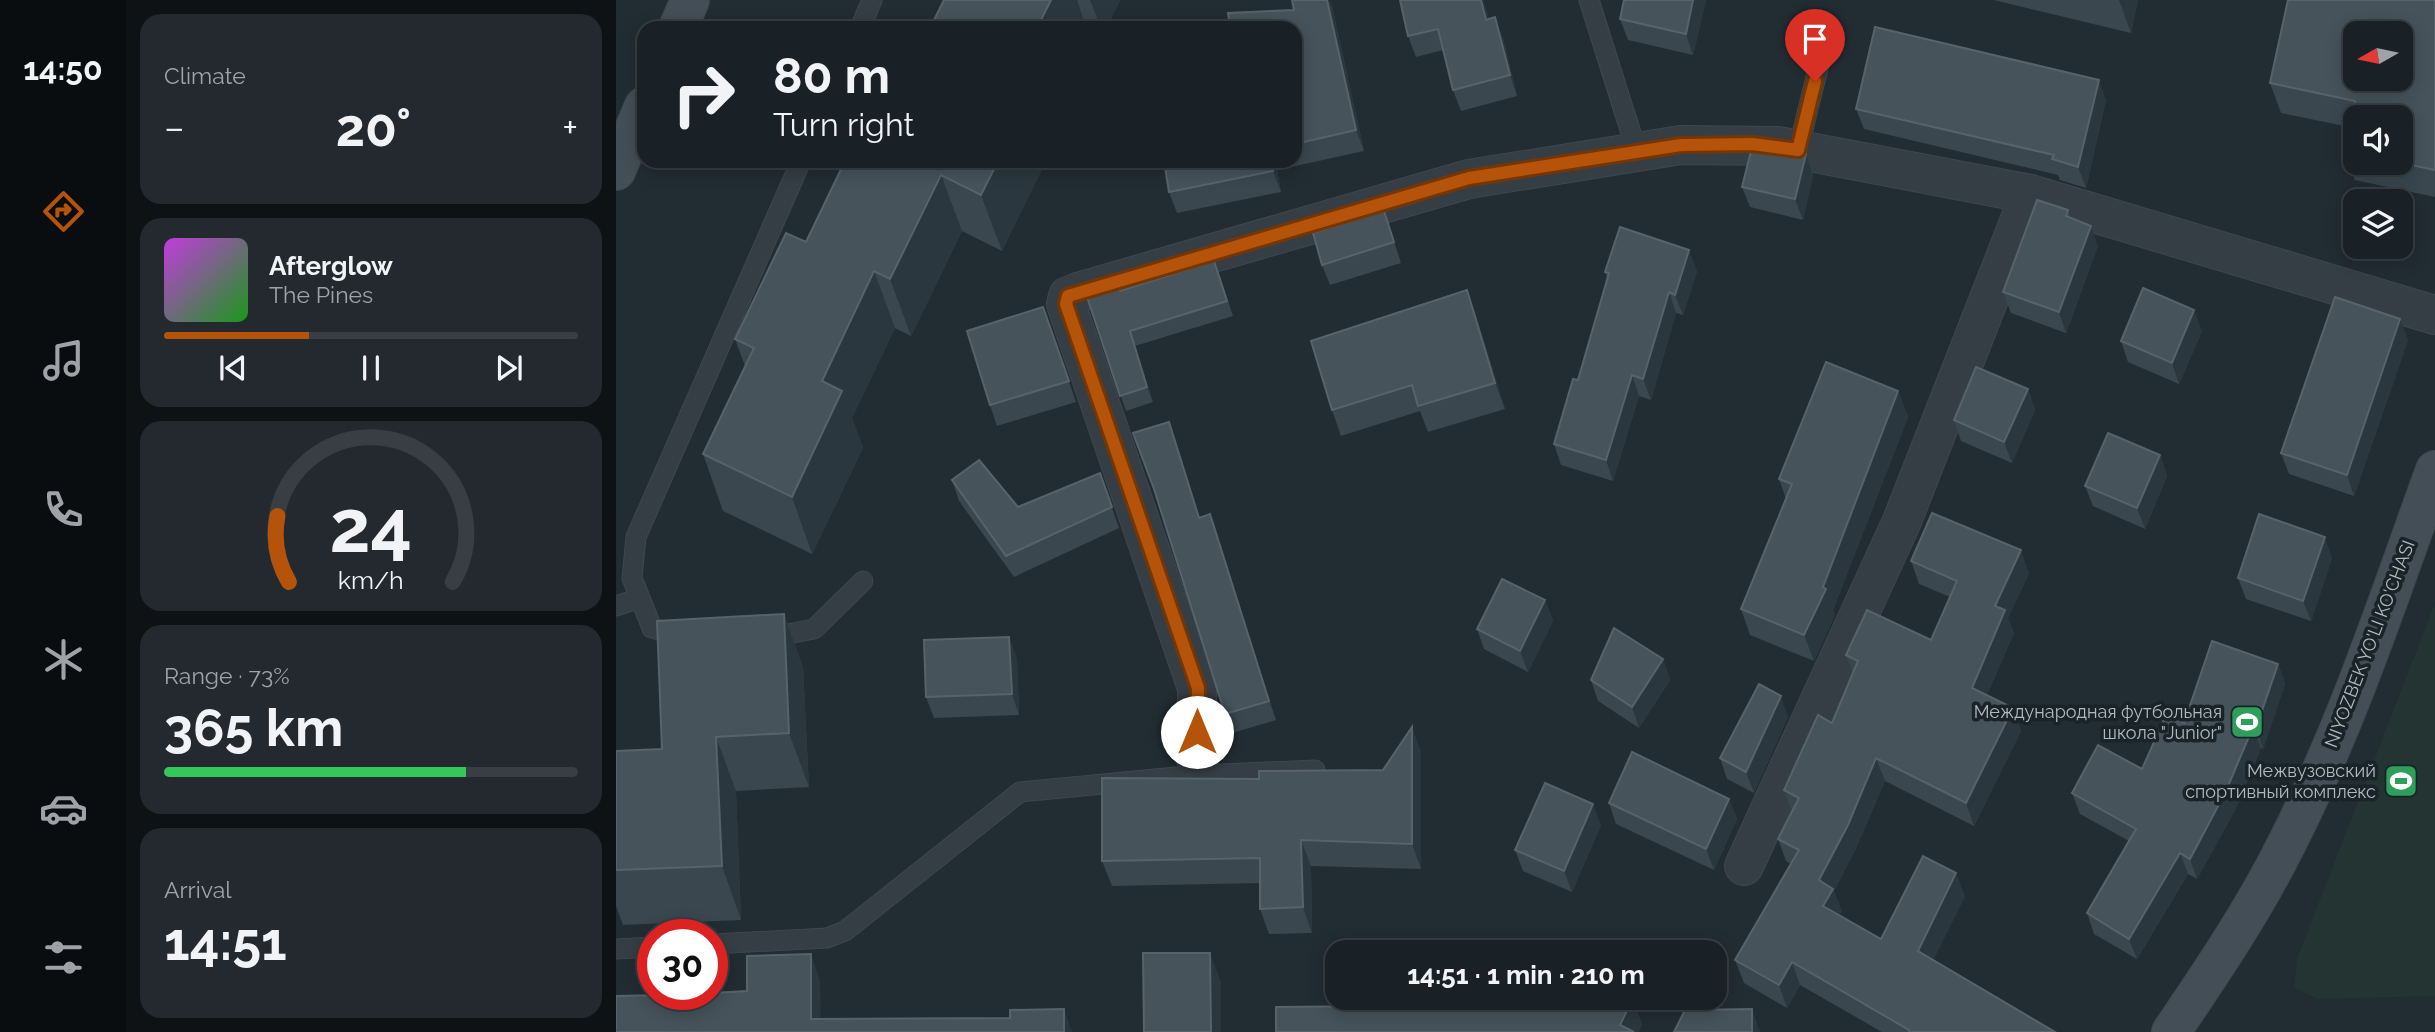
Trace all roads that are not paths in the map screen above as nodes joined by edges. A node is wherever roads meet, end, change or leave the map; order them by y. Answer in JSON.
{"nodes":[{"id":1,"x":690,"y":0,"type":"edge"},
{"id":2,"x":872,"y":0,"type":"edge"},
{"id":3,"x":1589,"y":0,"type":"edge"},
{"id":4,"x":681,"y":21,"type":"edge"},
{"id":5,"x":863,"y":21,"type":"edge"},
{"id":6,"x":1826,"y":36,"type":"dead end"},
{"id":7,"x":637,"y":122,"type":"edge"},
{"id":8,"x":1798,"y":150,"type":"junction"},
{"id":9,"x":1637,"y":152,"type":"junction"},
{"id":10,"x":798,"y":168,"type":"edge"},
{"id":11,"x":616,"y":172,"type":"edge"},
{"id":12,"x":2030,"y":194,"type":"junction"},
{"id":13,"x":2435,"y":315,"type":"edge"},
{"id":14,"x":2435,"y":470,"type":"edge"},
{"id":15,"x":863,"y":581,"type":"dead end"},
{"id":16,"x":640,"y":598,"type":"junction"},
{"id":17,"x":616,"y":606,"type":"edge"},
{"id":18,"x":697,"y":641,"type":"edge"},
{"id":19,"x":747,"y":642,"type":"edge"},
{"id":20,"x":1315,"y":770,"type":"edge"},
{"id":21,"x":1198,"y":775,"type":"junction"},
{"id":22,"x":1744,"y":866,"type":"dead end"},
{"id":23,"x":728,"y":943,"type":"edge"},
{"id":24,"x":637,"y":948,"type":"edge"},
{"id":25,"x":616,"y":949,"type":"edge"},
{"id":26,"x":2171,"y":1032,"type":"edge"}],
"edges":[{"from":1,"to":4,"type":"street"},
{"from":2,"to":5,"type":"lane"},
{"from":3,"to":9,"type":"lane"},
{"from":6,"to":8,"type":"lane"},
{"from":7,"to":11,"type":"street"},
{"from":8,"to":9,"type":"street"},
{"from":8,"to":12,"type":"street"},
{"from":9,"to":21,"type":"street"},
{"from":10,"to":16,"type":"lane"},
{"from":12,"to":13,"type":"street"},
{"from":12,"to":22,"type":"street"},
{"from":14,"to":26,"type":"street","name":"NIYOZBEK YO'LI KO'CHASI"},
{"from":15,"to":19,"type":"lane"},
{"from":16,"to":17,"type":"lane"},
{"from":16,"to":18,"type":"lane"},
{"from":20,"to":21,"type":"lane"},
{"from":21,"to":23,"type":"lane"},
{"from":24,"to":25,"type":"lane"}]}
